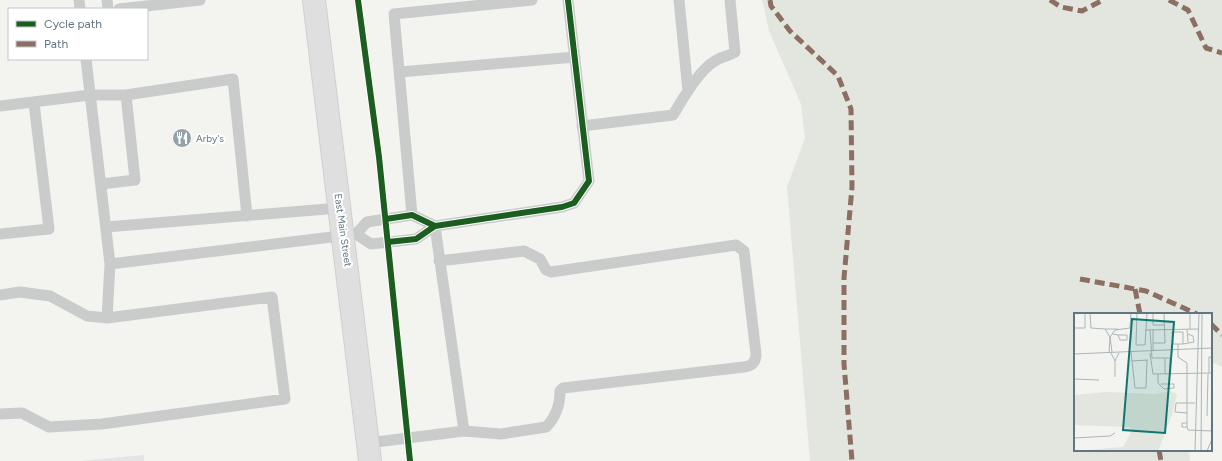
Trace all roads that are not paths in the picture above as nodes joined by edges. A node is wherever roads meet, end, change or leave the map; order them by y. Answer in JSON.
{"nodes":[{"id":1,"x":200,"y":0,"type":"edge"},
{"id":2,"x":314,"y":0,"type":"edge"},
{"id":3,"x":532,"y":0,"type":"edge"},
{"id":4,"x":568,"y":0,"type":"edge"},
{"id":5,"x":679,"y":0,"type":"edge"},
{"id":6,"x":730,"y":0,"type":"edge"},
{"id":7,"x":128,"y":8,"type":"edge"},
{"id":8,"x":575,"y":57,"type":"junction"},
{"id":9,"x":86,"y":60,"type":"edge"},
{"id":10,"x":400,"y":72,"type":"junction"},
{"id":11,"x":688,"y":91,"type":"junction"},
{"id":12,"x":90,"y":95,"type":"junction"},
{"id":13,"x":126,"y":95,"type":"junction"},
{"id":14,"x":34,"y":103,"type":"junction"},
{"id":15,"x":0,"y":106,"type":"edge"},
{"id":16,"x":582,"y":126,"type":"junction"},
{"id":17,"x":101,"y":184,"type":"junction"},
{"id":18,"x":339,"y":208,"type":"junction"},
{"id":19,"x":412,"y":215,"type":"junction"},
{"id":20,"x":247,"y":216,"type":"junction"},
{"id":21,"x":435,"y":226,"type":"junction"},
{"id":22,"x":106,"y":227,"type":"junction"},
{"id":23,"x":0,"y":234,"type":"edge"},
{"id":24,"x":350,"y":234,"type":"junction"},
{"id":25,"x":439,"y":261,"type":"junction"},
{"id":26,"x":110,"y":264,"type":"junction"},
{"id":27,"x":0,"y":295,"type":"edge"},
{"id":28,"x":106,"y":318,"type":"junction"},
{"id":29,"x":0,"y":414,"type":"edge"},
{"id":30,"x":464,"y":431,"type":"junction"},
{"id":31,"x":369,"y":452,"type":"edge"}],
"edges":[{"from":1,"to":7,"type":"lane"},
{"from":2,"to":18,"type":"main road","name":"East Main Street"},
{"from":3,"to":10,"type":"lane"},
{"from":4,"to":8,"type":"lane"},
{"from":5,"to":11,"type":"lane"},
{"from":6,"to":11,"type":"lane"},
{"from":8,"to":10,"type":"lane"},
{"from":8,"to":16,"type":"lane"},
{"from":9,"to":12,"type":"lane"},
{"from":10,"to":19,"type":"lane"},
{"from":11,"to":16,"type":"lane"},
{"from":12,"to":13,"type":"lane"},
{"from":12,"to":14,"type":"lane"},
{"from":12,"to":17,"type":"lane"},
{"from":13,"to":17,"type":"lane"},
{"from":13,"to":20,"type":"lane"},
{"from":14,"to":15,"type":"lane"},
{"from":14,"to":23,"type":"lane"},
{"from":16,"to":21,"type":"lane"},
{"from":17,"to":22,"type":"lane"},
{"from":18,"to":20,"type":"lane"},
{"from":18,"to":24,"type":"main road","name":"East Main Street"},
{"from":19,"to":21,"type":"lane"},
{"from":19,"to":24,"type":"lane"},
{"from":20,"to":22,"type":"lane"},
{"from":21,"to":24,"type":"lane"},
{"from":21,"to":25,"type":"lane"},
{"from":22,"to":26,"type":"lane"},
{"from":24,"to":26,"type":"lane"},
{"from":24,"to":31,"type":"main road","name":"East Main Street"},
{"from":25,"to":30,"type":"lane"},
{"from":25,"to":30,"type":"lane"},
{"from":26,"to":28,"type":"lane"},
{"from":27,"to":28,"type":"lane"},
{"from":28,"to":29,"type":"lane"},
{"from":30,"to":31,"type":"lane"}]}
